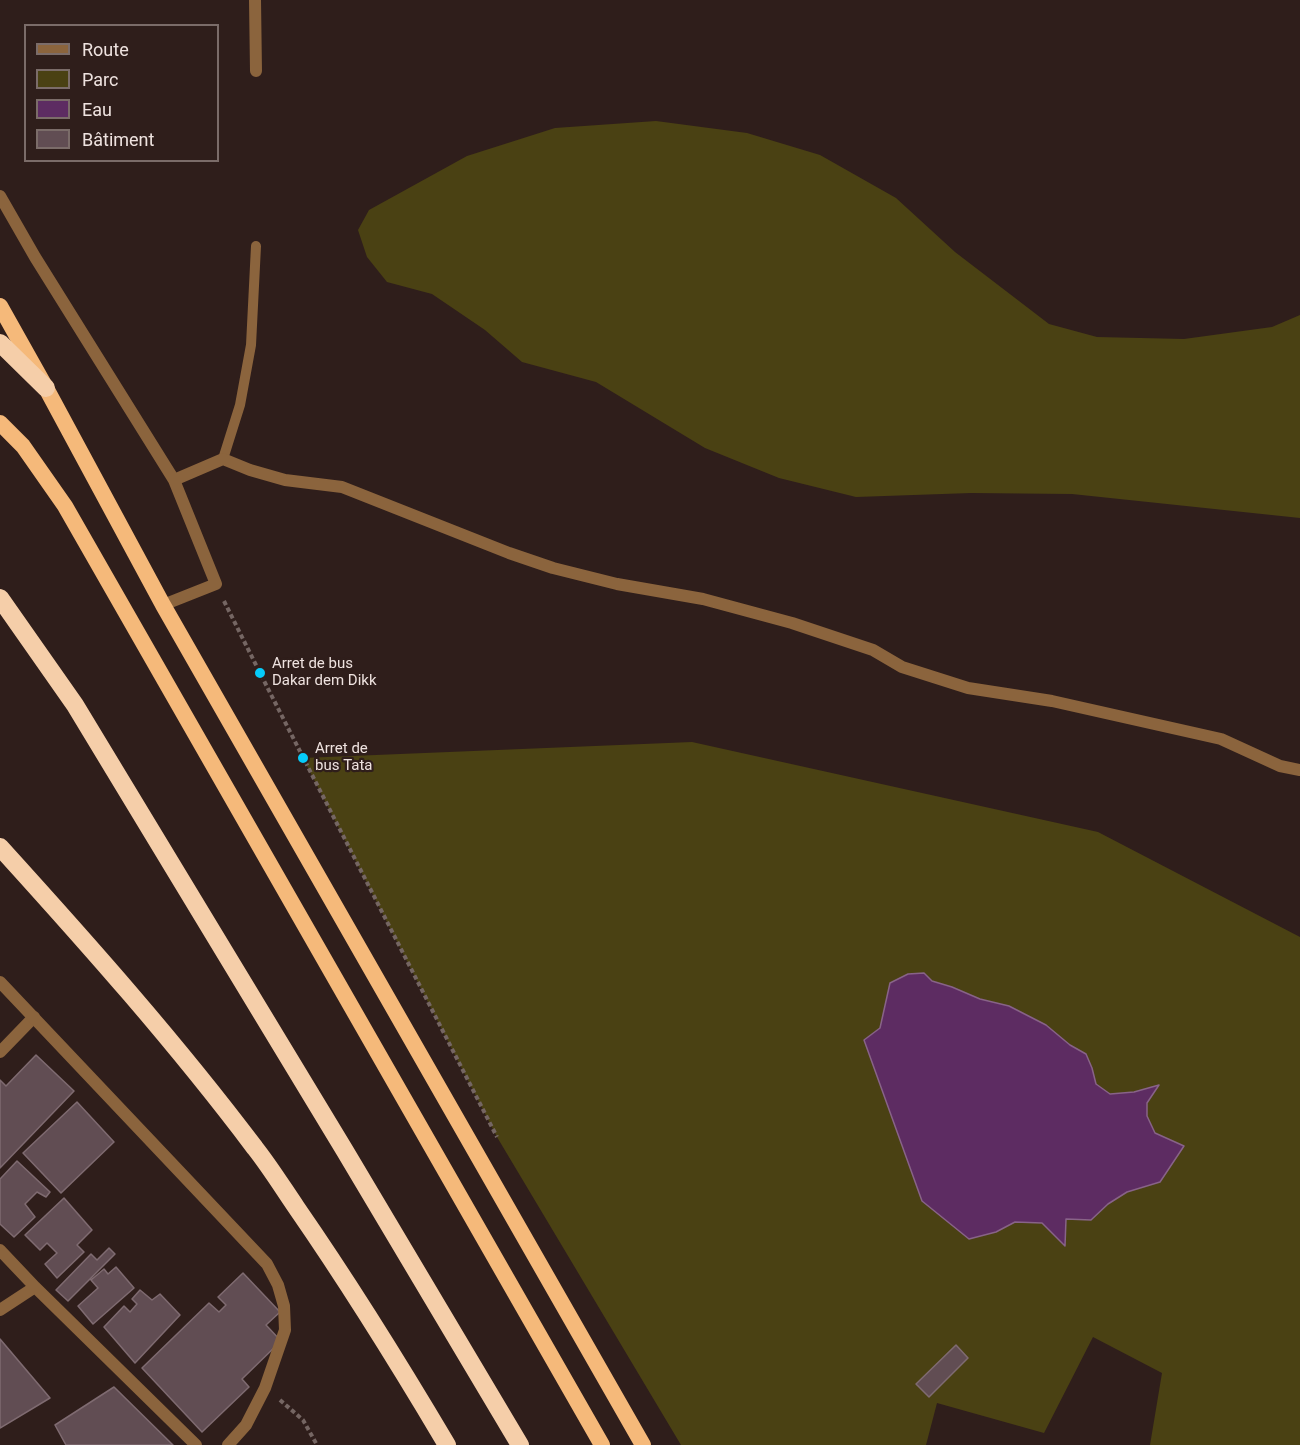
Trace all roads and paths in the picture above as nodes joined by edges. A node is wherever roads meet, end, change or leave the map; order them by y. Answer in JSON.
{"nodes":[{"id":1,"x":255,"y":0,"type":"edge"},
{"id":2,"x":256,"y":71,"type":"dead end"},
{"id":3,"x":0,"y":196,"type":"edge"},
{"id":4,"x":256,"y":246,"type":"dead end"},
{"id":5,"x":0,"y":306,"type":"edge"},
{"id":6,"x":0,"y":343,"type":"edge"},
{"id":7,"x":46,"y":388,"type":"junction"},
{"id":8,"x":0,"y":423,"type":"edge"},
{"id":9,"x":223,"y":459,"type":"junction"},
{"id":10,"x":174,"y":480,"type":"junction"},
{"id":11,"x":216,"y":584,"type":"junction"},
{"id":12,"x":0,"y":597,"type":"edge"},
{"id":13,"x":163,"y":605,"type":"junction"},
{"id":14,"x":1300,"y":770,"type":"edge"},
{"id":15,"x":0,"y":847,"type":"edge"},
{"id":16,"x":0,"y":981,"type":"edge"},
{"id":17,"x":34,"y":1017,"type":"junction"},
{"id":18,"x":0,"y":1052,"type":"edge"},
{"id":19,"x":497,"y":1137,"type":"dead end"},
{"id":20,"x":0,"y":1250,"type":"edge"},
{"id":21,"x":36,"y":1287,"type":"junction"},
{"id":22,"x":0,"y":1310,"type":"edge"},
{"id":23,"x":265,"y":1388,"type":"junction"},
{"id":24,"x":196,"y":1445,"type":"edge"},
{"id":25,"x":228,"y":1445,"type":"edge"},
{"id":26,"x":317,"y":1445,"type":"edge"},
{"id":27,"x":447,"y":1445,"type":"edge"},
{"id":28,"x":520,"y":1445,"type":"edge"},
{"id":29,"x":602,"y":1445,"type":"edge"},
{"id":30,"x":643,"y":1445,"type":"edge"}],
"edges":[{"from":1,"to":2,"type":"street"},
{"from":3,"to":10,"type":"street"},
{"from":4,"to":9,"type":"lane"},
{"from":5,"to":7,"type":"highway"},
{"from":6,"to":7,"type":"highway"},
{"from":7,"to":13,"type":"highway"},
{"from":8,"to":29,"type":"highway"},
{"from":9,"to":10,"type":"street"},
{"from":9,"to":14,"type":"street"},
{"from":10,"to":11,"type":"street"},
{"from":11,"to":13,"type":"street"},
{"from":11,"to":19,"type":"path"},
{"from":12,"to":28,"type":"highway"},
{"from":13,"to":30,"type":"highway"},
{"from":15,"to":27,"type":"highway"},
{"from":16,"to":17,"type":"street"},
{"from":17,"to":18,"type":"street"},
{"from":17,"to":23,"type":"street"},
{"from":20,"to":21,"type":"street"},
{"from":21,"to":22,"type":"street"},
{"from":21,"to":24,"type":"street"},
{"from":23,"to":25,"type":"street"},
{"from":23,"to":26,"type":"path"}]}
